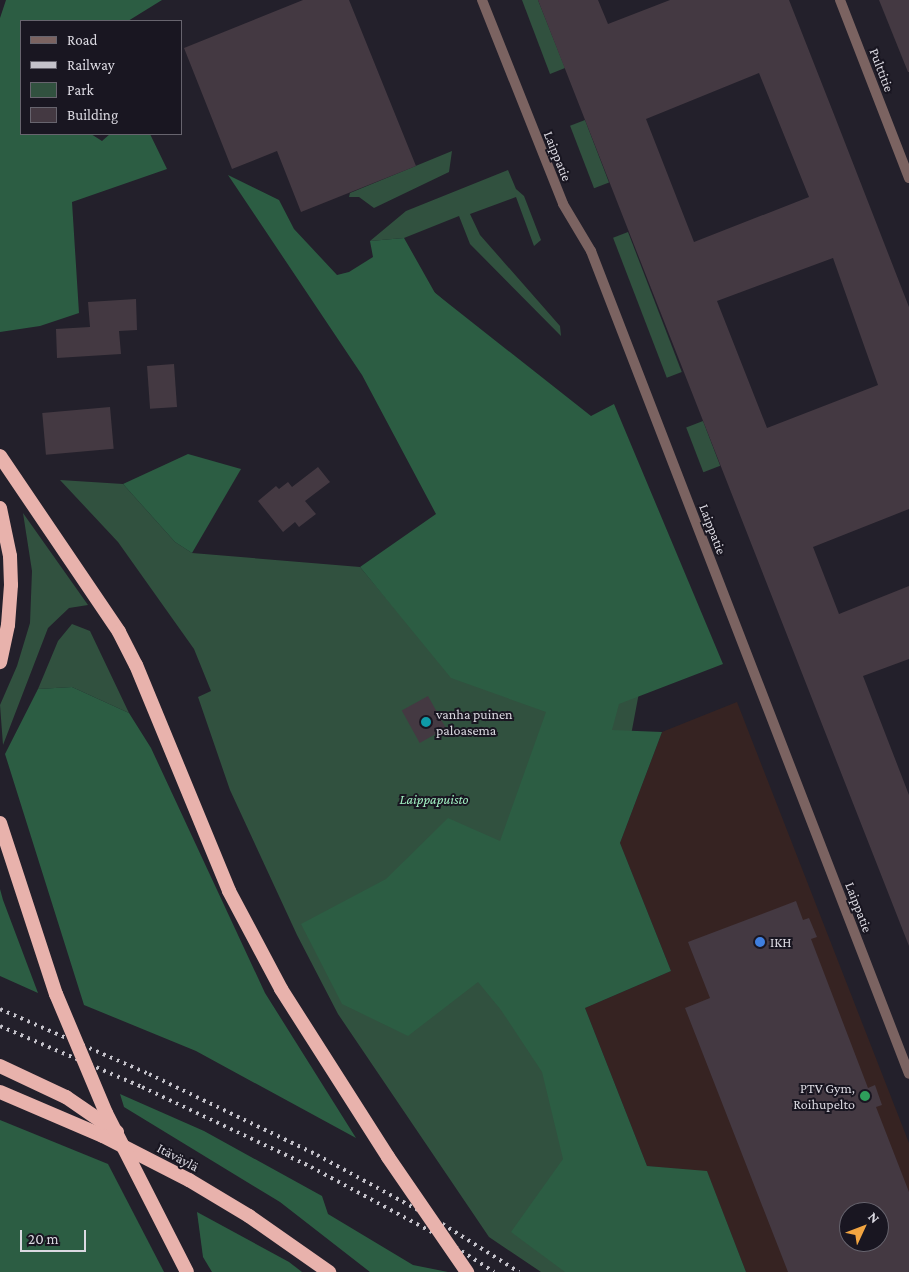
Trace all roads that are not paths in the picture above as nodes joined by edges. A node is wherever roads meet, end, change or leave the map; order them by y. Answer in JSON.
{"nodes":[{"id":1,"x":482,"y":0,"type":"edge"},
{"id":2,"x":840,"y":0,"type":"edge"},
{"id":3,"x":909,"y":178,"type":"edge"},
{"id":4,"x":0,"y":456,"type":"edge"},
{"id":5,"x":0,"y":508,"type":"edge"},
{"id":6,"x":0,"y":662,"type":"edge"},
{"id":7,"x":0,"y":823,"type":"edge"},
{"id":8,"x":0,"y":1066,"type":"edge"},
{"id":9,"x":909,"y":1074,"type":"edge"},
{"id":10,"x":0,"y":1092,"type":"edge"},
{"id":11,"x":189,"y":1180,"type":"junction"},
{"id":12,"x":187,"y":1272,"type":"edge"},
{"id":13,"x":329,"y":1272,"type":"edge"},
{"id":14,"x":467,"y":1272,"type":"edge"}],
"edges":[{"from":1,"to":9,"type":"street","name":"Laippatie"},
{"from":2,"to":3,"type":"street","name":"Pulttitie"},
{"from":4,"to":14,"type":"highway","bridge":true},
{"from":5,"to":6,"type":"highway"},
{"from":7,"to":12,"type":"highway","bridge":true},
{"from":8,"to":11,"type":"highway"},
{"from":10,"to":11,"type":"highway","name":"Itäväylä"},
{"from":11,"to":13,"type":"highway","name":"Itäväylä"}]}
